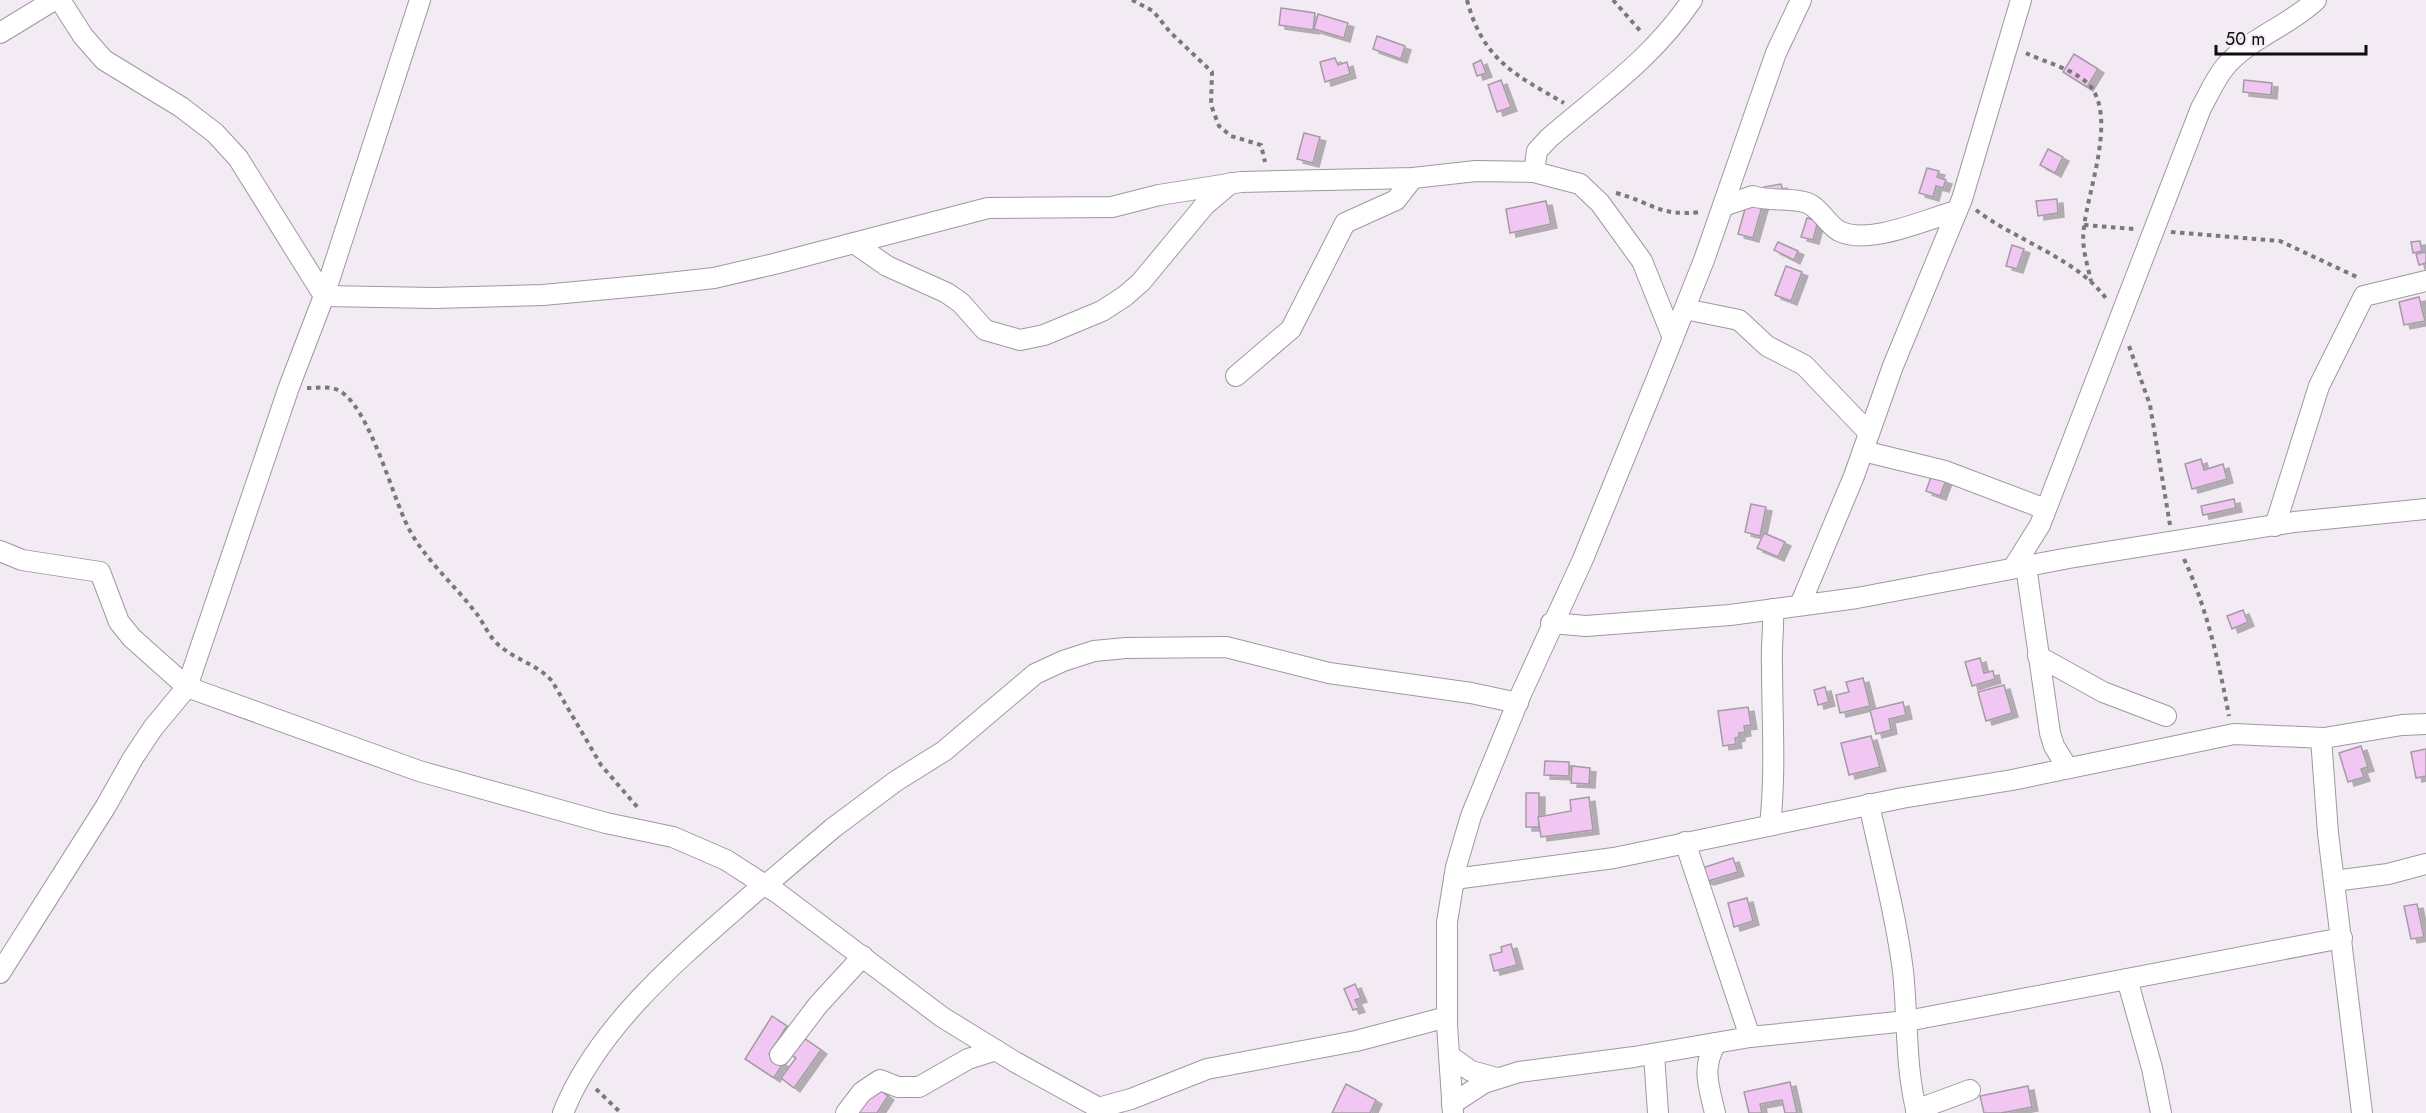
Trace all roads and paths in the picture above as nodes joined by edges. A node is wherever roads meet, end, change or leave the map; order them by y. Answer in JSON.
{"nodes":[{"id":1,"x":54,"y":0,"type":"edge"},
{"id":2,"x":60,"y":0,"type":"edge"},
{"id":3,"x":420,"y":0,"type":"edge"},
{"id":4,"x":1132,"y":0,"type":"edge"},
{"id":5,"x":1467,"y":0,"type":"edge"},
{"id":6,"x":1613,"y":0,"type":"edge"},
{"id":7,"x":1692,"y":0,"type":"edge"},
{"id":8,"x":1801,"y":0,"type":"edge"},
{"id":9,"x":2021,"y":0,"type":"edge"},
{"id":10,"x":2316,"y":0,"type":"edge"},
{"id":11,"x":0,"y":33,"type":"edge"},
{"id":12,"x":1656,"y":45,"type":"junction"},
{"id":13,"x":2008,"y":47,"type":"junction"},
{"id":14,"x":1580,"y":112,"type":"junction"},
{"id":15,"x":1534,"y":172,"type":"junction"},
{"id":16,"x":1413,"y":178,"type":"junction"},
{"id":17,"x":1268,"y":180,"type":"junction"},
{"id":18,"x":1232,"y":183,"type":"junction"},
{"id":19,"x":1614,"y":192,"type":"dead end"},
{"id":20,"x":1959,"y":205,"type":"junction"},
{"id":21,"x":1722,"y":208,"type":"junction"},
{"id":22,"x":2084,"y":225,"type":"junction"},
{"id":23,"x":2141,"y":230,"type":"dead end"},
{"id":24,"x":2164,"y":232,"type":"dead end"},
{"id":25,"x":854,"y":243,"type":"junction"},
{"id":26,"x":2091,"y":281,"type":"junction"},
{"id":27,"x":2426,"y":281,"type":"edge"},
{"id":28,"x":2386,"y":291,"type":"junction"},
{"id":29,"x":324,"y":296,"type":"junction"},
{"id":30,"x":1685,"y":309,"type":"junction"},
{"id":31,"x":2119,"y":320,"type":"junction"},
{"id":32,"x":1673,"y":338,"type":"junction"},
{"id":33,"x":1236,"y":376,"type":"dead end"},
{"id":34,"x":288,"y":390,"type":"junction"},
{"id":35,"x":1866,"y":442,"type":"junction"},
{"id":36,"x":2426,"y":509,"type":"edge"},
{"id":37,"x":2046,"y":510,"type":"junction"},
{"id":38,"x":2275,"y":526,"type":"junction"},
{"id":39,"x":2175,"y":542,"type":"junction"},
{"id":40,"x":0,"y":551,"type":"edge"},
{"id":41,"x":2020,"y":567,"type":"junction"},
{"id":42,"x":1800,"y":605,"type":"junction"},
{"id":43,"x":1773,"y":609,"type":"junction"},
{"id":44,"x":1551,"y":622,"type":"junction"},
{"id":45,"x":2038,"y":656,"type":"junction"},
{"id":46,"x":187,"y":687,"type":"junction"},
{"id":47,"x":1518,"y":703,"type":"junction"},
{"id":48,"x":2166,"y":716,"type":"dead end"},
{"id":49,"x":2426,"y":724,"type":"edge"},
{"id":50,"x":2234,"y":734,"type":"junction"},
{"id":51,"x":2320,"y":738,"type":"junction"},
{"id":52,"x":2067,"y":766,"type":"junction"},
{"id":53,"x":1869,"y":804,"type":"junction"},
{"id":54,"x":1770,"y":825,"type":"junction"},
{"id":55,"x":667,"y":836,"type":"junction"},
{"id":56,"x":1685,"y":842,"type":"junction"},
{"id":57,"x":2426,"y":864,"type":"edge"},
{"id":58,"x":1454,"y":879,"type":"junction"},
{"id":59,"x":2334,"y":881,"type":"junction"},
{"id":60,"x":765,"y":884,"type":"junction"},
{"id":61,"x":2342,"y":938,"type":"junction"},
{"id":62,"x":863,"y":956,"type":"junction"},
{"id":63,"x":0,"y":973,"type":"edge"},
{"id":64,"x":2127,"y":979,"type":"junction"},
{"id":65,"x":1447,"y":1017,"type":"junction"},
{"id":66,"x":1906,"y":1021,"type":"junction"},
{"id":67,"x":1750,"y":1037,"type":"junction"},
{"id":68,"x":1716,"y":1044,"type":"junction"},
{"id":69,"x":996,"y":1050,"type":"junction"},
{"id":70,"x":1654,"y":1054,"type":"junction"},
{"id":71,"x":780,"y":1055,"type":"dead end"},
{"id":72,"x":1451,"y":1057,"type":"junction"},
{"id":73,"x":1497,"y":1078,"type":"junction"},
{"id":74,"x":591,"y":1084,"type":"dead end"},
{"id":75,"x":1970,"y":1090,"type":"dead end"},
{"id":76,"x":1453,"y":1108,"type":"edge"},
{"id":77,"x":1103,"y":1110,"type":"edge"},
{"id":78,"x":1917,"y":1111,"type":"edge"},
{"id":79,"x":563,"y":1113,"type":"edge"},
{"id":80,"x":621,"y":1113,"type":"edge"},
{"id":81,"x":846,"y":1113,"type":"edge"},
{"id":82,"x":1658,"y":1113,"type":"edge"},
{"id":83,"x":1714,"y":1113,"type":"edge"},
{"id":84,"x":2161,"y":1113,"type":"edge"},
{"id":85,"x":2362,"y":1113,"type":"edge"}],
"edges":[{"from":1,"to":11,"type":"street"},
{"from":2,"to":29,"type":"street"},
{"from":3,"to":29,"type":"street"},
{"from":4,"to":17,"type":"path"},
{"from":5,"to":14,"type":"path"},
{"from":6,"to":12,"type":"path"},
{"from":7,"to":12,"type":"street"},
{"from":8,"to":21,"type":"street"},
{"from":9,"to":13,"type":"street"},
{"from":10,"to":31,"type":"street"},
{"from":12,"to":14,"type":"street"},
{"from":13,"to":20,"type":"street"},
{"from":13,"to":22,"type":"path"},
{"from":14,"to":15,"type":"street"},
{"from":15,"to":16,"type":"street"},
{"from":15,"to":32,"type":"street"},
{"from":16,"to":17,"type":"street"},
{"from":16,"to":33,"type":"street"},
{"from":17,"to":18,"type":"street"},
{"from":18,"to":25,"type":"street"},
{"from":18,"to":25,"type":"street"},
{"from":19,"to":21,"type":"path"},
{"from":20,"to":21,"type":"street"},
{"from":20,"to":26,"type":"path"},
{"from":20,"to":35,"type":"street"},
{"from":21,"to":30,"type":"street"},
{"from":22,"to":23,"type":"path"},
{"from":22,"to":26,"type":"path"},
{"from":24,"to":28,"type":"path"},
{"from":25,"to":29,"type":"street"},
{"from":26,"to":31,"type":"path"},
{"from":27,"to":28,"type":"street"},
{"from":28,"to":38,"type":"street"},
{"from":29,"to":34,"type":"street"},
{"from":30,"to":32,"type":"street"},
{"from":30,"to":35,"type":"street"},
{"from":31,"to":37,"type":"street"},
{"from":31,"to":39,"type":"path"},
{"from":32,"to":44,"type":"street"},
{"from":34,"to":46,"type":"street"},
{"from":34,"to":55,"type":"path"},
{"from":35,"to":37,"type":"street"},
{"from":35,"to":42,"type":"street"},
{"from":36,"to":38,"type":"street"},
{"from":37,"to":41,"type":"street"},
{"from":38,"to":39,"type":"street"},
{"from":39,"to":41,"type":"street"},
{"from":39,"to":50,"type":"path"},
{"from":40,"to":46,"type":"street"},
{"from":41,"to":42,"type":"street"},
{"from":41,"to":45,"type":"street"},
{"from":42,"to":43,"type":"street"},
{"from":43,"to":44,"type":"street"},
{"from":43,"to":54,"type":"street"},
{"from":44,"to":47,"type":"street"},
{"from":45,"to":48,"type":"street"},
{"from":45,"to":52,"type":"street"},
{"from":46,"to":55,"type":"street"},
{"from":46,"to":63,"type":"street"},
{"from":47,"to":58,"type":"street"},
{"from":47,"to":60,"type":"street"},
{"from":49,"to":51,"type":"street"},
{"from":50,"to":51,"type":"street"},
{"from":50,"to":52,"type":"street"},
{"from":51,"to":59,"type":"street"},
{"from":52,"to":53,"type":"street"},
{"from":53,"to":54,"type":"street"},
{"from":53,"to":66,"type":"street"},
{"from":54,"to":56,"type":"street"},
{"from":55,"to":60,"type":"street"},
{"from":56,"to":58,"type":"street"},
{"from":56,"to":67,"type":"street"},
{"from":57,"to":59,"type":"street"},
{"from":58,"to":65,"type":"street"},
{"from":59,"to":61,"type":"street"},
{"from":60,"to":62,"type":"street"},
{"from":60,"to":79,"type":"street"},
{"from":61,"to":64,"type":"street"},
{"from":61,"to":85,"type":"street"},
{"from":62,"to":69,"type":"street"},
{"from":62,"to":71,"type":"street"},
{"from":64,"to":66,"type":"street"},
{"from":64,"to":84,"type":"street"},
{"from":65,"to":72,"type":"street"},
{"from":65,"to":77,"type":"street"},
{"from":66,"to":67,"type":"street"},
{"from":66,"to":78,"type":"street"},
{"from":67,"to":68,"type":"street"},
{"from":68,"to":70,"type":"street"},
{"from":68,"to":83,"type":"street"},
{"from":69,"to":77,"type":"street"},
{"from":69,"to":81,"type":"street"},
{"from":70,"to":73,"type":"street"},
{"from":70,"to":82,"type":"street"},
{"from":72,"to":73,"type":"street"},
{"from":72,"to":76,"type":"street"},
{"from":73,"to":76,"type":"street"},
{"from":74,"to":80,"type":"path"},
{"from":75,"to":78,"type":"street"}]}
